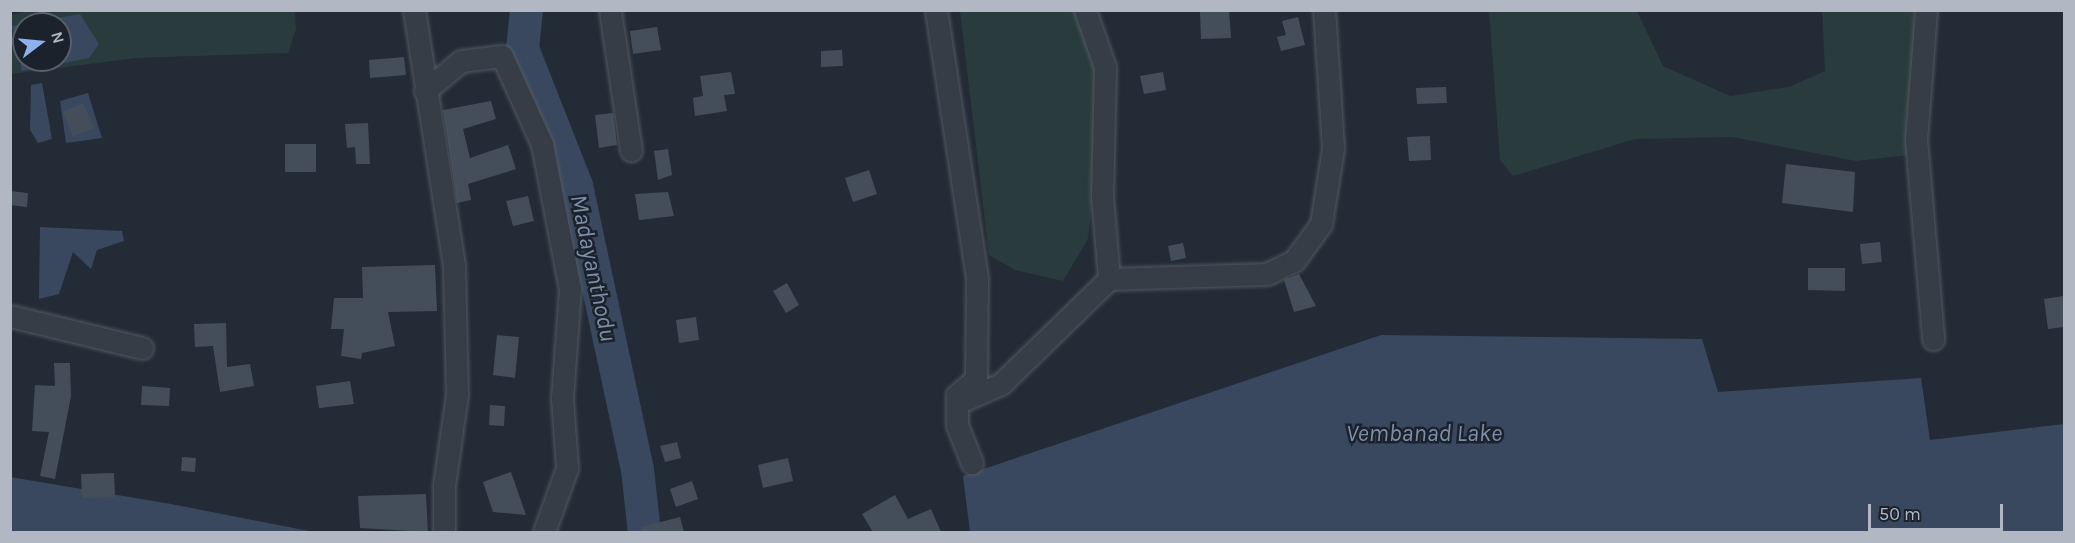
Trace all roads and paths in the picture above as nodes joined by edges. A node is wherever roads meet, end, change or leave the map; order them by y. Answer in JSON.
{"nodes":[{"id":1,"x":414,"y":10,"type":"edge"},
{"id":2,"x":610,"y":10,"type":"edge"},
{"id":3,"x":936,"y":10,"type":"edge"},
{"id":4,"x":1085,"y":10,"type":"edge"},
{"id":5,"x":1324,"y":10,"type":"edge"},
{"id":6,"x":1926,"y":10,"type":"edge"},
{"id":7,"x":425,"y":91,"type":"junction"},
{"id":8,"x":631,"y":150,"type":"dead end"},
{"id":9,"x":1109,"y":279,"type":"junction"},
{"id":10,"x":10,"y":316,"type":"edge"},
{"id":11,"x":1933,"y":339,"type":"dead end"},
{"id":12,"x":142,"y":348,"type":"dead end"},
{"id":13,"x":957,"y":403,"type":"junction"},
{"id":14,"x":972,"y":463,"type":"dead end"},
{"id":15,"x":444,"y":532,"type":"edge"},
{"id":16,"x":544,"y":532,"type":"edge"}],
"edges":[{"from":1,"to":7,"type":"street"},
{"from":2,"to":8,"type":"street"},
{"from":3,"to":13,"type":"street"},
{"from":4,"to":9,"type":"street"},
{"from":5,"to":9,"type":"street"},
{"from":6,"to":11,"type":"street"},
{"from":7,"to":15,"type":"street"},
{"from":7,"to":16,"type":"street"},
{"from":9,"to":13,"type":"street"},
{"from":10,"to":12,"type":"street"},
{"from":13,"to":14,"type":"street"}]}
